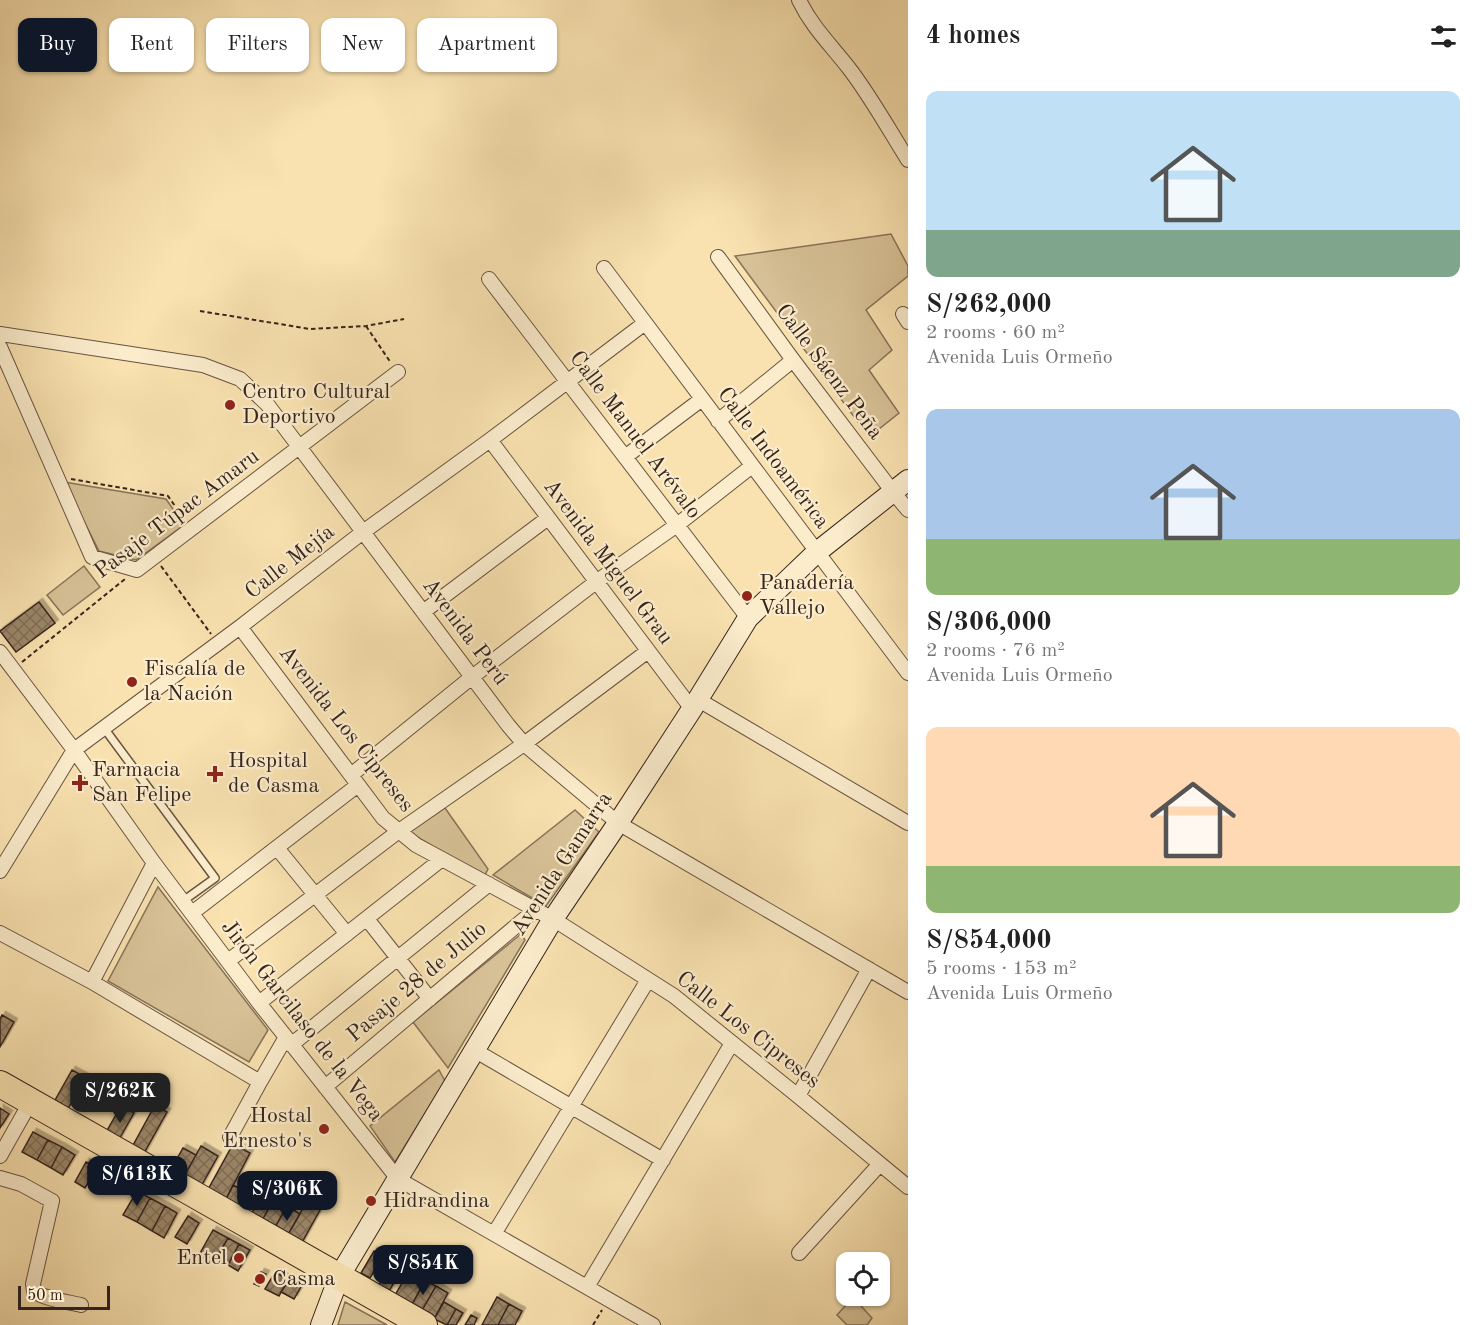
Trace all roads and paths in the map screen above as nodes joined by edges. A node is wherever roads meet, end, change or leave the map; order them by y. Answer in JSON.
{"nodes":[{"id":1,"x":799,"y":0,"type":"edge"},
{"id":2,"x":908,"y":160,"type":"edge"},
{"id":3,"x":718,"y":257,"type":"dead end"},
{"id":4,"x":604,"y":268,"type":"dead end"},
{"id":5,"x":489,"y":279,"type":"dead end"},
{"id":6,"x":200,"y":311,"type":"dead end"},
{"id":7,"x":404,"y":319,"type":"dead end"},
{"id":8,"x":645,"y":323,"type":"junction"},
{"id":9,"x":366,"y":326,"type":"junction"},
{"id":10,"x":0,"y":334,"type":"edge"},
{"id":11,"x":0,"y":347,"type":"edge"},
{"id":12,"x":794,"y":360,"type":"junction"},
{"id":13,"x":398,"y":372,"type":"joint"},
{"id":14,"x":567,"y":381,"type":"junction"},
{"id":15,"x":702,"y":399,"type":"junction"},
{"id":16,"x":718,"y":421,"type":"junction"},
{"id":17,"x":490,"y":440,"type":"junction"},
{"id":18,"x":299,"y":447,"type":"junction"},
{"id":19,"x":625,"y":457,"type":"junction"},
{"id":20,"x":752,"y":466,"type":"junction"},
{"id":21,"x":57,"y":476,"type":"junction"},
{"id":22,"x":900,"y":486,"type":"edge"},
{"id":23,"x":908,"y":510,"type":"edge"},
{"id":24,"x":548,"y":518,"type":"junction"},
{"id":25,"x":677,"y":525,"type":"junction"},
{"id":26,"x":190,"y":529,"type":"junction"},
{"id":27,"x":363,"y":532,"type":"junction"},
{"id":28,"x":817,"y":552,"type":"junction"},
{"id":29,"x":153,"y":557,"type":"junction"},
{"id":30,"x":137,"y":570,"type":"junction"},
{"id":31,"x":596,"y":582,"type":"junction"},
{"id":32,"x":423,"y":612,"type":"junction"},
{"id":33,"x":748,"y":618,"type":"junction"},
{"id":34,"x":240,"y":627,"type":"junction"},
{"id":35,"x":218,"y":643,"type":"junction"},
{"id":36,"x":648,"y":651,"type":"junction"},
{"id":37,"x":0,"y":652,"type":"edge"},
{"id":38,"x":13,"y":669,"type":"junction"},
{"id":39,"x":908,"y":673,"type":"edge"},
{"id":40,"x":472,"y":677,"type":"junction"},
{"id":41,"x":695,"y":704,"type":"junction"},
{"id":42,"x":104,"y":728,"type":"junction"},
{"id":43,"x":524,"y":744,"type":"junction"},
{"id":44,"x":74,"y":750,"type":"junction"},
{"id":45,"x":354,"y":780,"type":"junction"},
{"id":46,"x":618,"y":823,"type":"junction"},
{"id":47,"x":908,"y":823,"type":"edge"},
{"id":48,"x":399,"y":831,"type":"junction"},
{"id":49,"x":277,"y":848,"type":"junction"},
{"id":50,"x":442,"y":859,"type":"junction"},
{"id":51,"x":154,"y":863,"type":"junction"},
{"id":52,"x":0,"y":871,"type":"edge"},
{"id":53,"x":489,"y":884,"type":"junction"},
{"id":54,"x":315,"y":894,"type":"junction"},
{"id":55,"x":183,"y":901,"type":"junction"},
{"id":56,"x":192,"y":913,"type":"junction"},
{"id":57,"x":544,"y":914,"type":"junction"},
{"id":58,"x":367,"y":919,"type":"junction"},
{"id":59,"x":0,"y":933,"type":"edge"},
{"id":60,"x":347,"y":934,"type":"junction"},
{"id":61,"x":398,"y":959,"type":"junction"},
{"id":62,"x":228,"y":961,"type":"junction"},
{"id":63,"x":869,"y":969,"type":"junction"},
{"id":64,"x":648,"y":980,"type":"junction"},
{"id":65,"x":92,"y":982,"type":"junction"},
{"id":66,"x":908,"y":992,"type":"edge"},
{"id":67,"x":430,"y":999,"type":"junction"},
{"id":68,"x":259,"y":1003,"type":"junction"},
{"id":69,"x":289,"y":1041,"type":"junction"},
{"id":70,"x":732,"y":1043,"type":"junction"},
{"id":71,"x":474,"y":1050,"type":"junction"},
{"id":72,"x":260,"y":1082,"type":"junction"},
{"id":73,"x":0,"y":1084,"type":"edge"},
{"id":74,"x":325,"y":1087,"type":"junction"},
{"id":75,"x":798,"y":1096,"type":"junction"},
{"id":76,"x":31,"y":1101,"type":"junction"},
{"id":77,"x":571,"y":1107,"type":"junction"},
{"id":78,"x":230,"y":1137,"type":"dead end"},
{"id":79,"x":0,"y":1156,"type":"edge"},
{"id":80,"x":663,"y":1160,"type":"junction"},
{"id":81,"x":880,"y":1164,"type":"junction"},
{"id":82,"x":0,"y":1178,"type":"edge"},
{"id":83,"x":398,"y":1179,"type":"junction"},
{"id":84,"x":908,"y":1187,"type":"edge"},
{"id":85,"x":494,"y":1234,"type":"junction"},
{"id":86,"x":799,"y":1253,"type":"dead end"},
{"id":87,"x":339,"y":1277,"type":"junction"},
{"id":88,"x":587,"y":1287,"type":"junction"},
{"id":89,"x":608,"y":1299,"type":"junction"},
{"id":90,"x":81,"y":1305,"type":"dead end"},
{"id":91,"x":321,"y":1325,"type":"edge"},
{"id":92,"x":424,"y":1325,"type":"edge"},
{"id":93,"x":593,"y":1325,"type":"edge"},
{"id":94,"x":653,"y":1325,"type":"edge"}],
"edges":[{"from":1,"to":2,"type":"street"},
{"from":3,"to":12,"type":"street","name":"Calle Sáenz Peña"},
{"from":4,"to":8,"type":"street","name":"Calle Indoamérica"},
{"from":5,"to":14,"type":"street","name":"Calle Manuel Arévalo"},
{"from":6,"to":9,"type":"path"},
{"from":7,"to":9,"type":"path"},
{"from":8,"to":14,"type":"street","name":"Calle Mejía"},
{"from":8,"to":15,"type":"street","name":"Calle Indoamérica"},
{"from":9,"to":13,"type":"path"},
{"from":10,"to":18,"type":"street","name":"Avenida Perú"},
{"from":11,"to":21,"type":"street"},
{"from":12,"to":16,"type":"street"},
{"from":12,"to":22,"type":"street","name":"Calle Sáenz Peña"},
{"from":13,"to":18,"type":"street","name":"Pasaje Túpac Amaru"},
{"from":14,"to":17,"type":"street","name":"Calle Mejía"},
{"from":14,"to":19,"type":"street","name":"Calle Manuel Arévalo"},
{"from":15,"to":16,"type":"street","name":"Calle Indoamérica"},
{"from":15,"to":19,"type":"street"},
{"from":16,"to":20,"type":"street","name":"Calle Indoamérica"},
{"from":17,"to":24,"type":"street","name":"Avenida Miguel Grau"},
{"from":17,"to":27,"type":"street","name":"Calle Mejía"},
{"from":18,"to":26,"type":"street","name":"Pasaje Túpac Amaru"},
{"from":18,"to":27,"type":"street","name":"Avenida Perú"},
{"from":19,"to":25,"type":"street","name":"Calle Manuel Arévalo"},
{"from":20,"to":25,"type":"street"},
{"from":20,"to":28,"type":"street","name":"Calle Indoamérica"},
{"from":21,"to":26,"type":"path"},
{"from":21,"to":30,"type":"street"},
{"from":22,"to":23,"type":"street","name":"Calle Sáenz Peña"},
{"from":22,"to":28,"type":"street","name":"Avenida Gamarra"},
{"from":24,"to":31,"type":"street","name":"Avenida Miguel Grau"},
{"from":24,"to":32,"type":"street"},
{"from":25,"to":31,"type":"street"},
{"from":25,"to":33,"type":"street","name":"Calle Manuel Arévalo"},
{"from":26,"to":29,"type":"street","name":"Pasaje Túpac Amaru"},
{"from":27,"to":32,"type":"street","name":"Avenida Perú"},
{"from":27,"to":34,"type":"street","name":"Calle Mejía"},
{"from":28,"to":33,"type":"street","name":"Avenida Gamarra"},
{"from":28,"to":39,"type":"street","name":"Calle Indoamérica"},
{"from":29,"to":30,"type":"street","name":"Pasaje Túpac Amaru"},
{"from":29,"to":35,"type":"path"},
{"from":30,"to":38,"type":"path","name":"Pasaje Túpac Amaru"},
{"from":31,"to":36,"type":"street","name":"Avenida Miguel Grau"},
{"from":31,"to":40,"type":"street"},
{"from":32,"to":40,"type":"street","name":"Avenida Perú"},
{"from":33,"to":41,"type":"street","name":"Avenida Gamarra"},
{"from":34,"to":35,"type":"street","name":"Calle Mejía"},
{"from":34,"to":45,"type":"street","name":"Avenida Los Cipreses"},
{"from":35,"to":42,"type":"street","name":"Calle Mejía"},
{"from":36,"to":41,"type":"street","name":"Avenida Miguel Grau"},
{"from":36,"to":43,"type":"street"},
{"from":37,"to":38,"type":"street","name":"Jirón Garcilaso de la Vega"},
{"from":38,"to":44,"type":"street","name":"Jirón Garcilaso de la Vega"},
{"from":40,"to":43,"type":"street","name":"Avenida Perú"},
{"from":40,"to":45,"type":"street"},
{"from":41,"to":46,"type":"street","name":"Avenida Gamarra"},
{"from":41,"to":47,"type":"street","name":"Avenida Miguel Grau"},
{"from":42,"to":44,"type":"street","name":"Calle Mejía"},
{"from":42,"to":55,"type":"lane"},
{"from":43,"to":46,"type":"street","name":"Avenida Perú"},
{"from":43,"to":48,"type":"street"},
{"from":44,"to":51,"type":"street","name":"Jirón Garcilaso de la Vega"},
{"from":44,"to":52,"type":"street","name":"Calle Mejía"},
{"from":45,"to":48,"type":"street","name":"Avenida Los Cipreses"},
{"from":45,"to":49,"type":"street"},
{"from":46,"to":57,"type":"street","name":"Avenida Gamarra"},
{"from":46,"to":63,"type":"street","name":"Avenida Perú"},
{"from":48,"to":50,"type":"street","name":"Avenida Los Cipreses"},
{"from":48,"to":54,"type":"street"},
{"from":49,"to":54,"type":"street"},
{"from":49,"to":56,"type":"street"},
{"from":50,"to":53,"type":"street","name":"Avenida Los Cipreses"},
{"from":50,"to":58,"type":"street"},
{"from":51,"to":55,"type":"street","name":"Jirón Garcilaso de la Vega"},
{"from":51,"to":65,"type":"street"},
{"from":53,"to":57,"type":"street","name":"Avenida Los Cipreses"},
{"from":53,"to":61,"type":"street"},
{"from":54,"to":60,"type":"street"},
{"from":54,"to":62,"type":"street"},
{"from":55,"to":56,"type":"street","name":"Jirón Garcilaso de la Vega"},
{"from":56,"to":62,"type":"street","name":"Jirón Garcilaso de la Vega"},
{"from":57,"to":64,"type":"street","name":"Calle Los Cipreses"},
{"from":57,"to":67,"type":"street","name":"Pasaje 28 de Julio"},
{"from":57,"to":71,"type":"street","name":"Avenida Gamarra"},
{"from":58,"to":60,"type":"street"},
{"from":58,"to":61,"type":"street"},
{"from":59,"to":65,"type":"street"},
{"from":60,"to":68,"type":"street"},
{"from":61,"to":67,"type":"street"},
{"from":61,"to":69,"type":"street"},
{"from":62,"to":68,"type":"street","name":"Jirón Garcilaso de la Vega"},
{"from":63,"to":66,"type":"street","name":"Avenida Perú"},
{"from":63,"to":75,"type":"street"},
{"from":64,"to":70,"type":"street","name":"Calle Los Cipreses"},
{"from":64,"to":77,"type":"street"},
{"from":65,"to":72,"type":"street"},
{"from":67,"to":74,"type":"street","name":"Pasaje 28 de Julio"},
{"from":68,"to":69,"type":"street","name":"Jirón Garcilaso de la Vega"},
{"from":69,"to":72,"type":"street"},
{"from":69,"to":74,"type":"street","name":"Jirón Garcilaso de la Vega"},
{"from":70,"to":75,"type":"street","name":"Calle Los Cipreses"},
{"from":70,"to":80,"type":"street"},
{"from":71,"to":77,"type":"street"},
{"from":71,"to":83,"type":"street","name":"Avenida Gamarra"},
{"from":72,"to":78,"type":"street"},
{"from":73,"to":76,"type":"highway"},
{"from":74,"to":83,"type":"street","name":"Jirón Garcilaso de la Vega"},
{"from":75,"to":81,"type":"street","name":"Calle Los Cipreses"},
{"from":76,"to":79,"type":"street"},
{"from":76,"to":87,"type":"highway"},
{"from":77,"to":80,"type":"street"},
{"from":77,"to":85,"type":"street"},
{"from":80,"to":88,"type":"street"},
{"from":81,"to":84,"type":"street","name":"Calle Los Cipreses"},
{"from":81,"to":86,"type":"street"},
{"from":82,"to":90,"type":"street"},
{"from":83,"to":85,"type":"street","name":"Jirón Garcilaso de la Vega"},
{"from":83,"to":87,"type":"street","name":"Avenida Gamarra"},
{"from":85,"to":88,"type":"street","name":"Jirón Garcilaso de la Vega"},
{"from":87,"to":91,"type":"street","name":"Avenida Gamarra"},
{"from":87,"to":92,"type":"highway"},
{"from":88,"to":89,"type":"street","name":"Jirón Garcilaso de la Vega"},
{"from":89,"to":93,"type":"path"},
{"from":89,"to":94,"type":"street","name":"Jirón Garcilaso de la Vega"}]}
